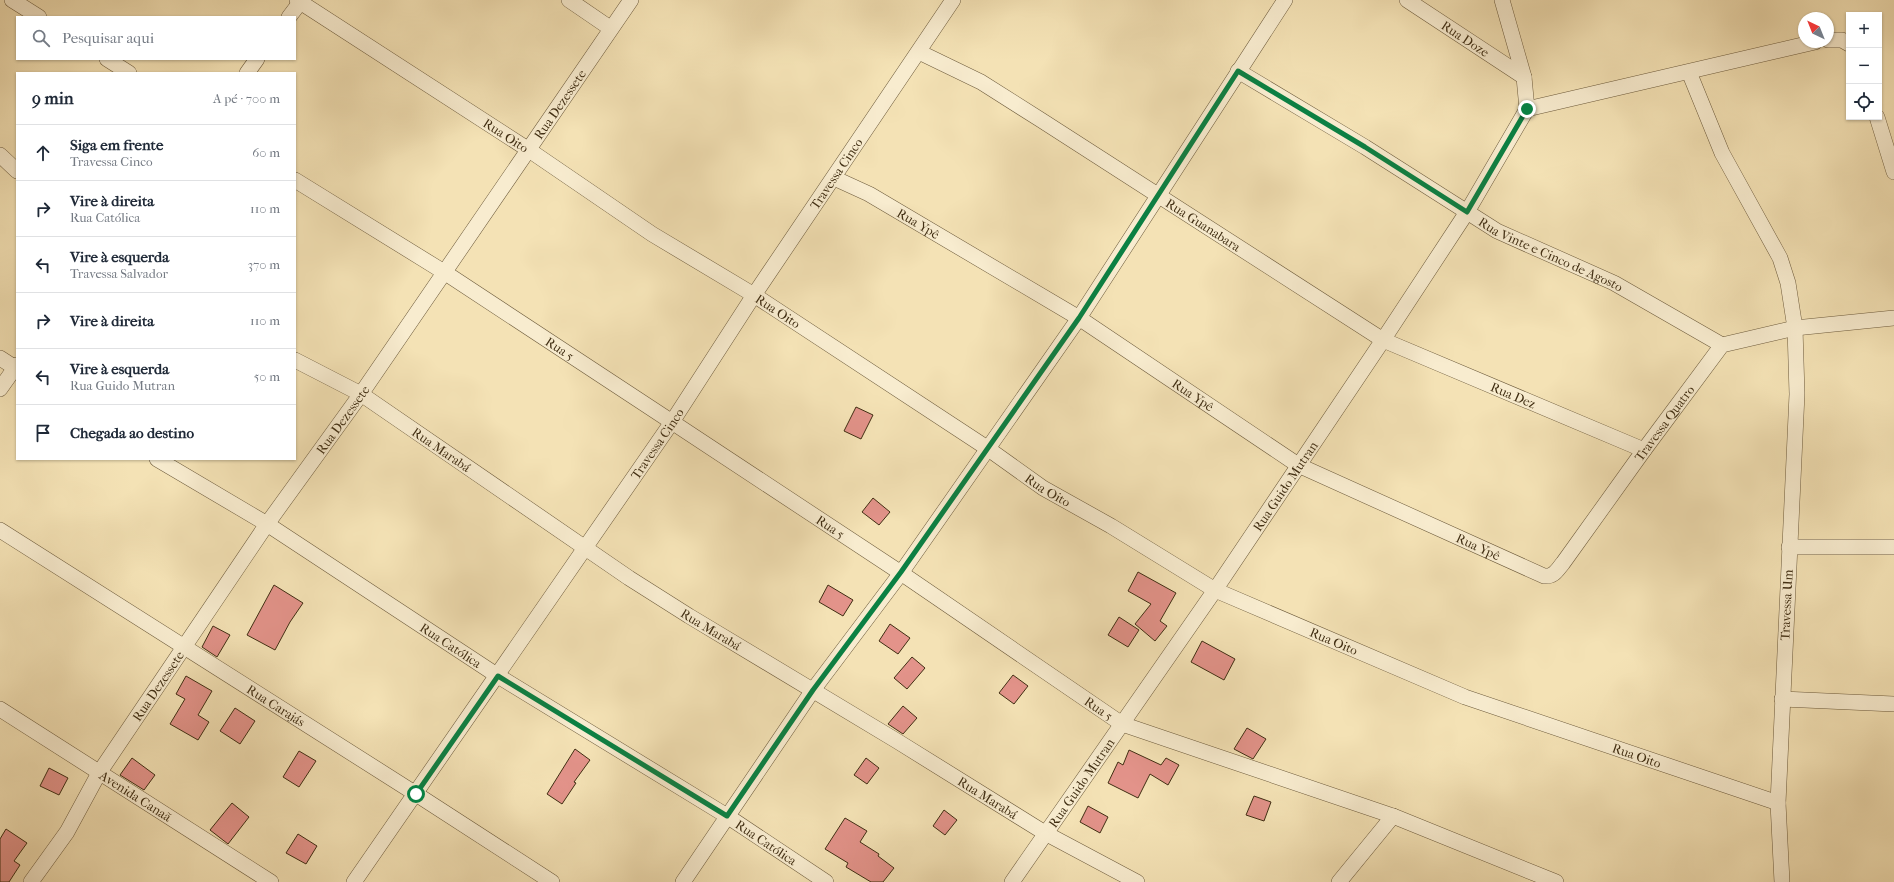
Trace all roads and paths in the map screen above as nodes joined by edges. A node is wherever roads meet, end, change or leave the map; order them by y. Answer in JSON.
{"nodes":[{"id":1,"x":12,"y":0,"type":"edge"},
{"id":2,"x":568,"y":0,"type":"edge"},
{"id":3,"x":631,"y":0,"type":"edge"},
{"id":4,"x":953,"y":0,"type":"edge"},
{"id":5,"x":1285,"y":0,"type":"edge"},
{"id":6,"x":1407,"y":0,"type":"edge"},
{"id":7,"x":1502,"y":0,"type":"edge"},
{"id":8,"x":300,"y":1,"type":"edge"},
{"id":9,"x":37,"y":16,"type":"edge"},
{"id":10,"x":290,"y":16,"type":"edge"},
{"id":11,"x":610,"y":28,"type":"junction"},
{"id":12,"x":1834,"y":40,"type":"edge"},
{"id":13,"x":1846,"y":42,"type":"edge"},
{"id":14,"x":1798,"y":46,"type":"edge"},
{"id":15,"x":919,"y":52,"type":"junction"},
{"id":16,"x":109,"y":60,"type":"edge"},
{"id":17,"x":256,"y":60,"type":"edge"},
{"id":18,"x":1238,"y":71,"type":"junction"},
{"id":19,"x":127,"y":72,"type":"edge"},
{"id":20,"x":248,"y":72,"type":"edge"},
{"id":21,"x":1689,"y":72,"type":"junction"},
{"id":22,"x":1524,"y":77,"type":"junction"},
{"id":23,"x":1527,"y":109,"type":"junction"},
{"id":24,"x":1878,"y":120,"type":"edge"},
{"id":25,"x":529,"y":150,"type":"junction"},
{"id":26,"x":0,"y":155,"type":"edge"},
{"id":27,"x":16,"y":170,"type":"edge"},
{"id":28,"x":1894,"y":172,"type":"edge"},
{"id":29,"x":834,"y":178,"type":"junction"},
{"id":30,"x":296,"y":181,"type":"edge"},
{"id":31,"x":1159,"y":194,"type":"junction"},
{"id":32,"x":1467,"y":212,"type":"junction"},
{"id":33,"x":444,"y":272,"type":"junction"},
{"id":34,"x":754,"y":295,"type":"junction"},
{"id":35,"x":1079,"y":318,"type":"junction"},
{"id":36,"x":1894,"y":318,"type":"edge"},
{"id":37,"x":1795,"y":328,"type":"junction"},
{"id":38,"x":1383,"y":340,"type":"junction"},
{"id":39,"x":1722,"y":345,"type":"junction"},
{"id":40,"x":0,"y":358,"type":"edge"},
{"id":41,"x":296,"y":361,"type":"edge"},
{"id":42,"x":16,"y":367,"type":"edge"},
{"id":43,"x":0,"y":389,"type":"edge"},
{"id":44,"x":361,"y":394,"type":"junction"},
{"id":45,"x":672,"y":422,"type":"junction"},
{"id":46,"x":987,"y":448,"type":"junction"},
{"id":47,"x":1644,"y":450,"type":"junction"},
{"id":48,"x":159,"y":460,"type":"edge"},
{"id":49,"x":1298,"y":465,"type":"junction"},
{"id":50,"x":267,"y":524,"type":"junction"},
{"id":51,"x":0,"y":530,"type":"edge"},
{"id":52,"x":1789,"y":547,"type":"junction"},
{"id":53,"x":1894,"y":547,"type":"edge"},
{"id":54,"x":586,"y":548,"type":"junction"},
{"id":55,"x":1563,"y":563,"type":"joint"},
{"id":56,"x":901,"y":572,"type":"junction"},
{"id":57,"x":1215,"y":590,"type":"junction"},
{"id":58,"x":184,"y":647,"type":"junction"},
{"id":59,"x":498,"y":676,"type":"junction"},
{"id":60,"x":813,"y":690,"type":"junction"},
{"id":61,"x":1782,"y":699,"type":"junction"},
{"id":62,"x":1894,"y":704,"type":"edge"},
{"id":63,"x":0,"y":709,"type":"edge"},
{"id":64,"x":1122,"y":724,"type":"junction"},
{"id":65,"x":99,"y":773,"type":"junction"},
{"id":66,"x":416,"y":794,"type":"junction"},
{"id":67,"x":1778,"y":803,"type":"junction"},
{"id":68,"x":727,"y":816,"type":"junction"},
{"id":69,"x":1393,"y":816,"type":"junction"},
{"id":70,"x":1045,"y":833,"type":"junction"},
{"id":71,"x":31,"y":882,"type":"edge"},
{"id":72,"x":271,"y":882,"type":"edge"},
{"id":73,"x":354,"y":882,"type":"edge"},
{"id":74,"x":552,"y":882,"type":"edge"},
{"id":75,"x":683,"y":882,"type":"edge"},
{"id":76,"x":826,"y":882,"type":"edge"},
{"id":77,"x":1012,"y":882,"type":"edge"},
{"id":78,"x":1137,"y":882,"type":"edge"},
{"id":79,"x":1340,"y":882,"type":"edge"},
{"id":80,"x":1556,"y":882,"type":"edge"},
{"id":81,"x":1782,"y":882,"type":"edge"}],
"edges":[{"from":1,"to":9,"type":"street"},
{"from":2,"to":11,"type":"street"},
{"from":3,"to":11,"type":"street","name":"Rua Dezessete"},
{"from":4,"to":15,"type":"street","name":"Travessa Cinco"},
{"from":5,"to":18,"type":"street"},
{"from":6,"to":22,"type":"street","name":"Rua Doze"},
{"from":7,"to":22,"type":"street"},
{"from":8,"to":10,"type":"street"},
{"from":8,"to":25,"type":"street","name":"Rua Oito"},
{"from":11,"to":25,"type":"street","name":"Rua Dezessete"},
{"from":12,"to":13,"type":"street"},
{"from":14,"to":21,"type":"street"},
{"from":15,"to":29,"type":"street","name":"Travessa Cinco"},
{"from":15,"to":31,"type":"street","name":"Rua Guanabara"},
{"from":16,"to":19,"type":"street"},
{"from":17,"to":20,"type":"street"},
{"from":18,"to":31,"type":"street"},
{"from":18,"to":32,"type":"street","name":"Rua Vinte e Cinco de Agosto"},
{"from":21,"to":23,"type":"street"},
{"from":21,"to":37,"type":"street","name":"Travessa Um"},
{"from":22,"to":23,"type":"street"},
{"from":23,"to":32,"type":"street","name":"Rua Guido Mutran"},
{"from":24,"to":28,"type":"street"},
{"from":25,"to":33,"type":"street","name":"Rua Dezessete"},
{"from":25,"to":34,"type":"street","name":"Rua Oito"},
{"from":26,"to":27,"type":"street"},
{"from":29,"to":34,"type":"street","name":"Travessa Cinco"},
{"from":29,"to":35,"type":"street","name":"Rua Ypê"},
{"from":30,"to":33,"type":"street","name":"Rua 5"},
{"from":31,"to":35,"type":"street"},
{"from":31,"to":38,"type":"street","name":"Rua Guanabara"},
{"from":32,"to":38,"type":"street","name":"Rua Guido Mutran"},
{"from":32,"to":39,"type":"street","name":"Rua Vinte e Cinco de Agosto"},
{"from":33,"to":44,"type":"street","name":"Rua Dezessete"},
{"from":33,"to":45,"type":"street","name":"Rua 5"},
{"from":34,"to":45,"type":"street","name":"Travessa Cinco"},
{"from":34,"to":46,"type":"street","name":"Rua Oito"},
{"from":35,"to":46,"type":"street"},
{"from":35,"to":49,"type":"street","name":"Rua Ypê"},
{"from":36,"to":37,"type":"street"},
{"from":37,"to":39,"type":"street"},
{"from":37,"to":52,"type":"street","name":"Travessa Um"},
{"from":38,"to":47,"type":"street","name":"Rua Dez"},
{"from":38,"to":49,"type":"street","name":"Rua Guido Mutran"},
{"from":39,"to":47,"type":"street","name":"Travessa Quatro"},
{"from":40,"to":42,"type":"street"},
{"from":41,"to":44,"type":"street","name":"Rua Marabá"},
{"from":42,"to":43,"type":"street"},
{"from":44,"to":50,"type":"street","name":"Rua Dezessete"},
{"from":44,"to":54,"type":"street","name":"Rua Marabá"},
{"from":45,"to":54,"type":"street","name":"Travessa Cinco"},
{"from":45,"to":56,"type":"street","name":"Rua 5"},
{"from":46,"to":56,"type":"street"},
{"from":46,"to":57,"type":"street","name":"Rua Oito"},
{"from":47,"to":55,"type":"street","name":"Travessa Quatro"},
{"from":48,"to":50,"type":"street","name":"Rua Católica"},
{"from":49,"to":55,"type":"street","name":"Rua Ypê"},
{"from":49,"to":57,"type":"street","name":"Rua Guido Mutran"},
{"from":50,"to":58,"type":"street","name":"Rua Dezessete"},
{"from":50,"to":59,"type":"street","name":"Rua Católica"},
{"from":51,"to":58,"type":"street","name":"Rua Carajás"},
{"from":52,"to":53,"type":"street"},
{"from":52,"to":61,"type":"street","name":"Travessa Um"},
{"from":54,"to":59,"type":"street","name":"Travessa Cinco"},
{"from":54,"to":60,"type":"street","name":"Rua Marabá"},
{"from":56,"to":60,"type":"street"},
{"from":56,"to":64,"type":"street","name":"Rua 5"},
{"from":57,"to":64,"type":"street","name":"Rua Guido Mutran"},
{"from":57,"to":67,"type":"street","name":"Rua Oito"},
{"from":58,"to":65,"type":"street","name":"Rua Dezessete"},
{"from":58,"to":66,"type":"street","name":"Rua Carajás"},
{"from":59,"to":66,"type":"street","name":"Travessa Cinco"},
{"from":59,"to":68,"type":"street","name":"Rua Católica"},
{"from":60,"to":68,"type":"street"},
{"from":60,"to":70,"type":"street","name":"Rua Marabá"},
{"from":61,"to":62,"type":"street"},
{"from":61,"to":67,"type":"street","name":"Travessa Um"},
{"from":63,"to":65,"type":"street","name":"Avenida Canaã"},
{"from":64,"to":69,"type":"street","name":"Rua 5"},
{"from":64,"to":70,"type":"street","name":"Rua Guido Mutran"},
{"from":65,"to":71,"type":"street","name":"Rua Dezessete"},
{"from":65,"to":72,"type":"street","name":"Avenida Canaã"},
{"from":66,"to":73,"type":"street","name":"Travessa Cinco"},
{"from":66,"to":74,"type":"street","name":"Rua Carajás"},
{"from":67,"to":81,"type":"street","name":"Travessa Um"},
{"from":68,"to":75,"type":"street"},
{"from":68,"to":76,"type":"street","name":"Rua Católica"},
{"from":69,"to":79,"type":"street"},
{"from":69,"to":80,"type":"street","name":"Rua 5"},
{"from":70,"to":77,"type":"street","name":"Rua Guido Mutran"},
{"from":70,"to":78,"type":"street","name":"Rua Marabá"}]}
